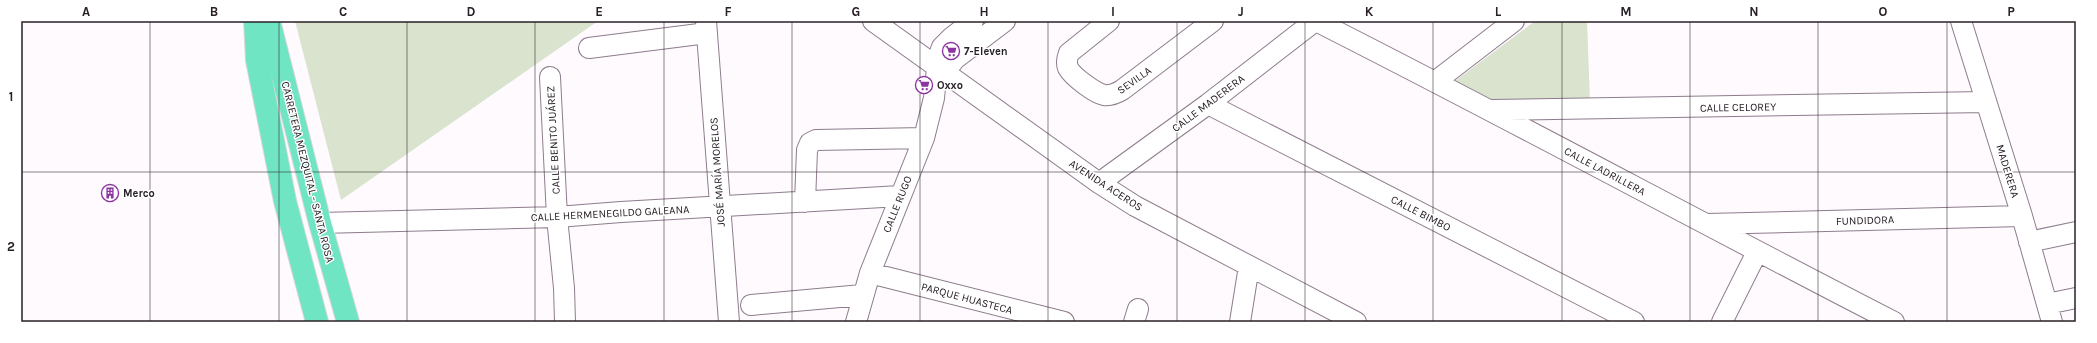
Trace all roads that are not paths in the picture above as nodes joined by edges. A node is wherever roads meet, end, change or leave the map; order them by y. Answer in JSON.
{"nodes":[{"id":1,"x":255,"y":21,"type":"edge"},
{"id":2,"x":269,"y":21,"type":"edge"},
{"id":3,"x":873,"y":21,"type":"edge"},
{"id":4,"x":973,"y":21,"type":"edge"},
{"id":5,"x":1005,"y":21,"type":"edge"},
{"id":6,"x":1109,"y":21,"type":"edge"},
{"id":7,"x":1213,"y":21,"type":"edge"},
{"id":8,"x":1316,"y":21,"type":"edge"},
{"id":9,"x":1514,"y":21,"type":"edge"},
{"id":10,"x":1961,"y":21,"type":"edge"},
{"id":11,"x":707,"y":27,"type":"edge"},
{"id":12,"x":589,"y":48,"type":"dead end"},
{"id":13,"x":939,"y":75,"type":"junction"},
{"id":14,"x":550,"y":77,"type":"dead end"},
{"id":15,"x":1436,"y":81,"type":"junction"},
{"id":16,"x":1986,"y":102,"type":"junction"},
{"id":17,"x":1208,"y":104,"type":"junction"},
{"id":18,"x":1489,"y":110,"type":"junction"},
{"id":19,"x":924,"y":138,"type":"junction"},
{"id":20,"x":1099,"y":183,"type":"junction"},
{"id":21,"x":900,"y":196,"type":"junction"},
{"id":22,"x":805,"y":202,"type":"junction"},
{"id":23,"x":720,"y":207,"type":"junction"},
{"id":24,"x":2022,"y":216,"type":"junction"},
{"id":25,"x":557,"y":217,"type":"junction"},
{"id":26,"x":320,"y":223,"type":"junction"},
{"id":27,"x":1707,"y":224,"type":"junction"},
{"id":28,"x":2076,"y":232,"type":"edge"},
{"id":29,"x":2029,"y":242,"type":"junction"},
{"id":30,"x":1757,"y":252,"type":"junction"},
{"id":31,"x":1249,"y":266,"type":"junction"},
{"id":32,"x":870,"y":273,"type":"junction"},
{"id":33,"x":862,"y":295,"type":"junction"},
{"id":34,"x":2076,"y":298,"type":"edge"},
{"id":35,"x":751,"y":305,"type":"dead end"},
{"id":36,"x":2050,"y":313,"type":"edge"},
{"id":37,"x":1039,"y":319,"type":"edge"},
{"id":38,"x":317,"y":322,"type":"edge"},
{"id":39,"x":348,"y":322,"type":"edge"},
{"id":40,"x":565,"y":322,"type":"edge"},
{"id":41,"x":729,"y":322,"type":"edge"},
{"id":42,"x":856,"y":322,"type":"edge"},
{"id":43,"x":1064,"y":322,"type":"edge"},
{"id":44,"x":1240,"y":322,"type":"edge"},
{"id":45,"x":1356,"y":322,"type":"edge"},
{"id":46,"x":1634,"y":322,"type":"edge"},
{"id":47,"x":1722,"y":322,"type":"edge"},
{"id":48,"x":1894,"y":322,"type":"edge"}],
"edges":[{"from":1,"to":38,"type":"main road"},
{"from":2,"to":26,"type":"main road","name":"CARRETERA MEZQUITAL - SANTA ROSA"},
{"from":3,"to":13,"type":"street","name":"AVENIDA ACEROS"},
{"from":4,"to":13,"type":"street","name":"CALLE RUGO"},
{"from":5,"to":13,"type":"street"},
{"from":6,"to":7,"type":"street","name":"SEVILLA"},
{"from":8,"to":15,"type":"street","name":"CALLE LADRILLERA"},
{"from":8,"to":17,"type":"street","name":"CALLE MADERERA"},
{"from":9,"to":15,"type":"street"},
{"from":10,"to":16,"type":"street","name":"MADERERA"},
{"from":11,"to":12,"type":"street"},
{"from":11,"to":23,"type":"street","name":"JOSÉ MARÍA MORELOS"},
{"from":13,"to":19,"type":"street","name":"CALLE RUGO"},
{"from":13,"to":20,"type":"street","name":"AVENIDA ACEROS"},
{"from":14,"to":25,"type":"street","name":"CALLE BENITO JUÁREZ"},
{"from":15,"to":18,"type":"street","name":"CALLE LADRILLERA"},
{"from":16,"to":18,"type":"street","name":"CALLE CELOREY"},
{"from":16,"to":24,"type":"street","name":"MADERERA"},
{"from":17,"to":20,"type":"street","name":"CALLE MADERERA"},
{"from":17,"to":46,"type":"street","name":"CALLE BIMBO"},
{"from":18,"to":27,"type":"street","name":"CALLE LADRILLERA"},
{"from":19,"to":21,"type":"street","name":"CALLE RUGO"},
{"from":19,"to":22,"type":"street"},
{"from":20,"to":31,"type":"street","name":"AVENIDA ACEROS"},
{"from":21,"to":22,"type":"street","name":"CALLE HERMENEGILDO GALEANA"},
{"from":21,"to":32,"type":"street","name":"CALLE RUGO"},
{"from":22,"to":23,"type":"street","name":"CALLE HERMENEGILDO GALEANA"},
{"from":23,"to":25,"type":"street","name":"CALLE HERMENEGILDO GALEANA"},
{"from":23,"to":41,"type":"street","name":"JOSÉ MARÍA MORELOS"},
{"from":24,"to":27,"type":"street","name":"FUNDIDORA"},
{"from":24,"to":29,"type":"street","name":"MADERERA"},
{"from":25,"to":26,"type":"street","name":"CALLE HERMENEGILDO GALEANA"},
{"from":25,"to":40,"type":"street","name":"CALLE BENITO JUÁREZ"},
{"from":26,"to":39,"type":"main road","name":"CARRETERA MEZQUITAL - SANTA ROSA"},
{"from":27,"to":30,"type":"street","name":"CALLE LADRILLERA"},
{"from":28,"to":29,"type":"street"},
{"from":29,"to":36,"type":"street","name":"MADERERA"},
{"from":30,"to":47,"type":"street"},
{"from":30,"to":48,"type":"street","name":"CALLE LADRILLERA"},
{"from":31,"to":44,"type":"street"},
{"from":31,"to":45,"type":"street","name":"AVENIDA ACEROS"},
{"from":32,"to":33,"type":"street","name":"CALLE RUGO"},
{"from":32,"to":37,"type":"street","name":"PARQUE HUASTECA"},
{"from":33,"to":35,"type":"street"},
{"from":33,"to":42,"type":"street","name":"CALLE RUGO"},
{"from":34,"to":36,"type":"street"},
{"from":37,"to":43,"type":"street","name":"PARQUE HUASTECA"}]}
